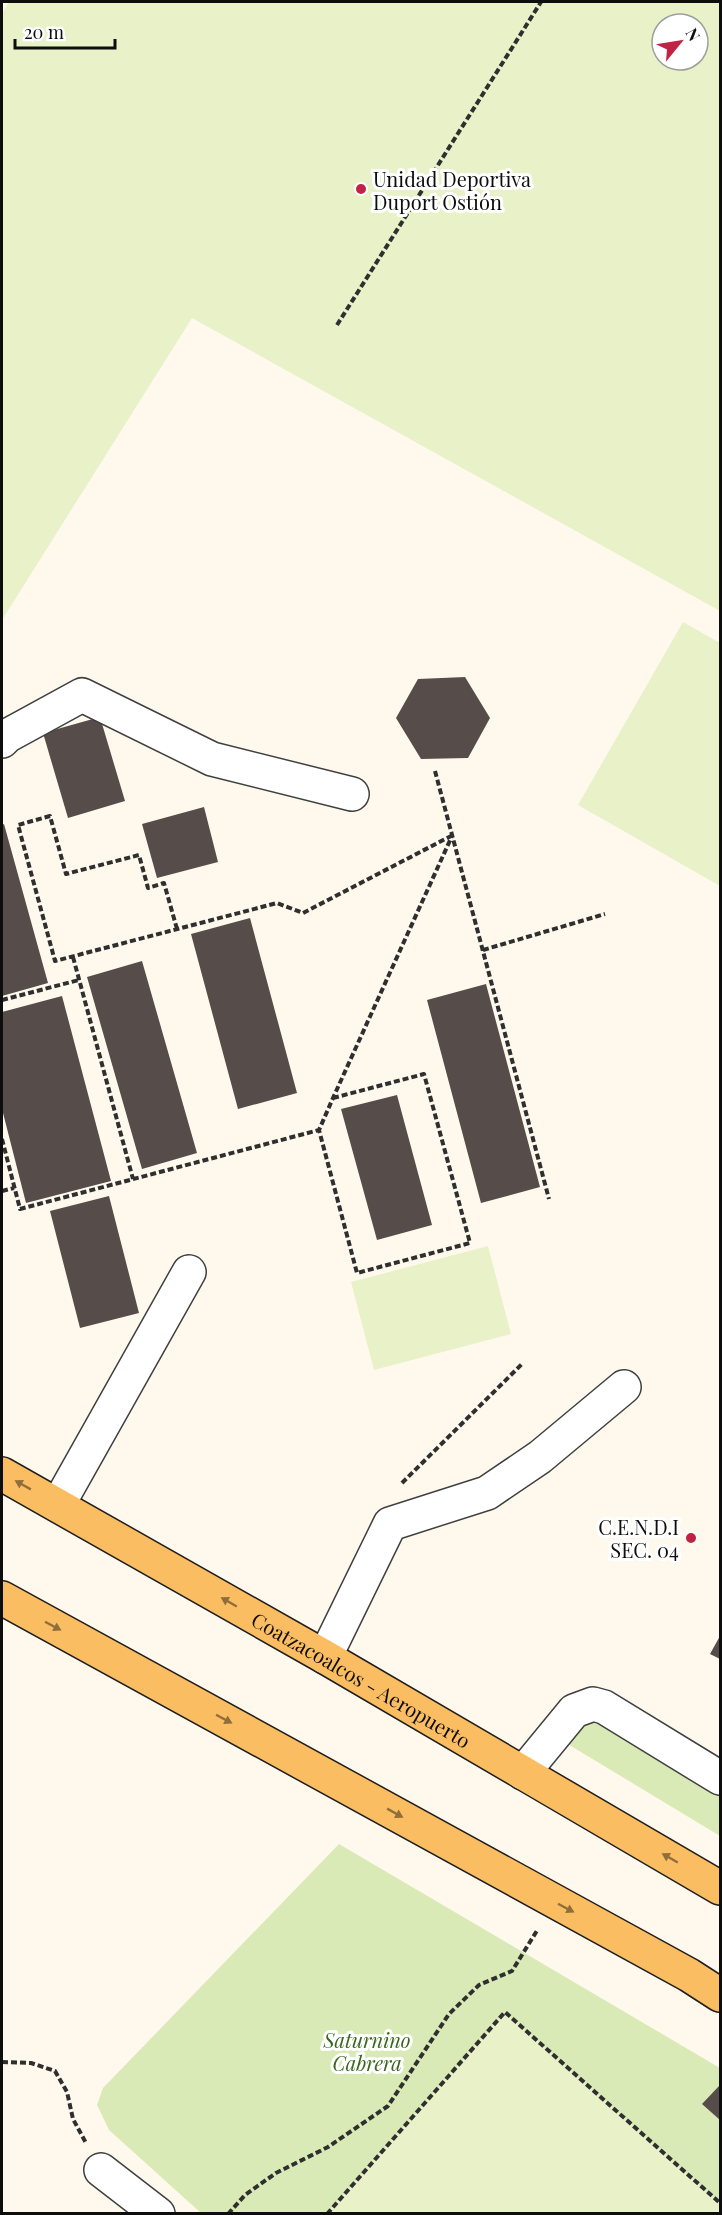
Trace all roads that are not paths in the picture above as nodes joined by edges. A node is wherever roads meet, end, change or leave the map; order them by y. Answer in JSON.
{"nodes":[{"id":1,"x":2,"y":741,"type":"edge"},
{"id":2,"x":352,"y":794,"type":"dead end"},
{"id":3,"x":189,"y":1272,"type":"dead end"},
{"id":4,"x":624,"y":1387,"type":"dead end"},
{"id":5,"x":2,"y":1474,"type":"edge"},
{"id":6,"x":58,"y":1505,"type":"junction"},
{"id":7,"x":2,"y":1598,"type":"edge"},
{"id":8,"x":325,"y":1657,"type":"junction"},
{"id":9,"x":523,"y":1773,"type":"junction"},
{"id":10,"x":720,"y":1778,"type":"edge"},
{"id":11,"x":720,"y":1887,"type":"edge"},
{"id":12,"x":720,"y":1995,"type":"edge"},
{"id":13,"x":101,"y":2170,"type":"road end"},
{"id":14,"x":158,"y":2214,"type":"edge"}],
"edges":[{"from":1,"to":2,"type":"street"},
{"from":3,"to":6,"type":"street"},
{"from":4,"to":8,"type":"street"},
{"from":6,"to":5,"type":"main road","name":"Coatzacoalcos - Aeropuerto","one_way":true},
{"from":8,"to":6,"type":"main road","name":"Coatzacoalcos - Aeropuerto","one_way":true},
{"from":7,"to":12,"type":"main road","one_way":true},
{"from":8,"to":9,"type":"main road","name":"Coatzacoalcos - Aeropuerto"},
{"from":9,"to":10,"type":"street"},
{"from":11,"to":9,"type":"main road","name":"Coatzacoalcos - Aeropuerto","one_way":true},
{"from":13,"to":14,"type":"street"}]}
